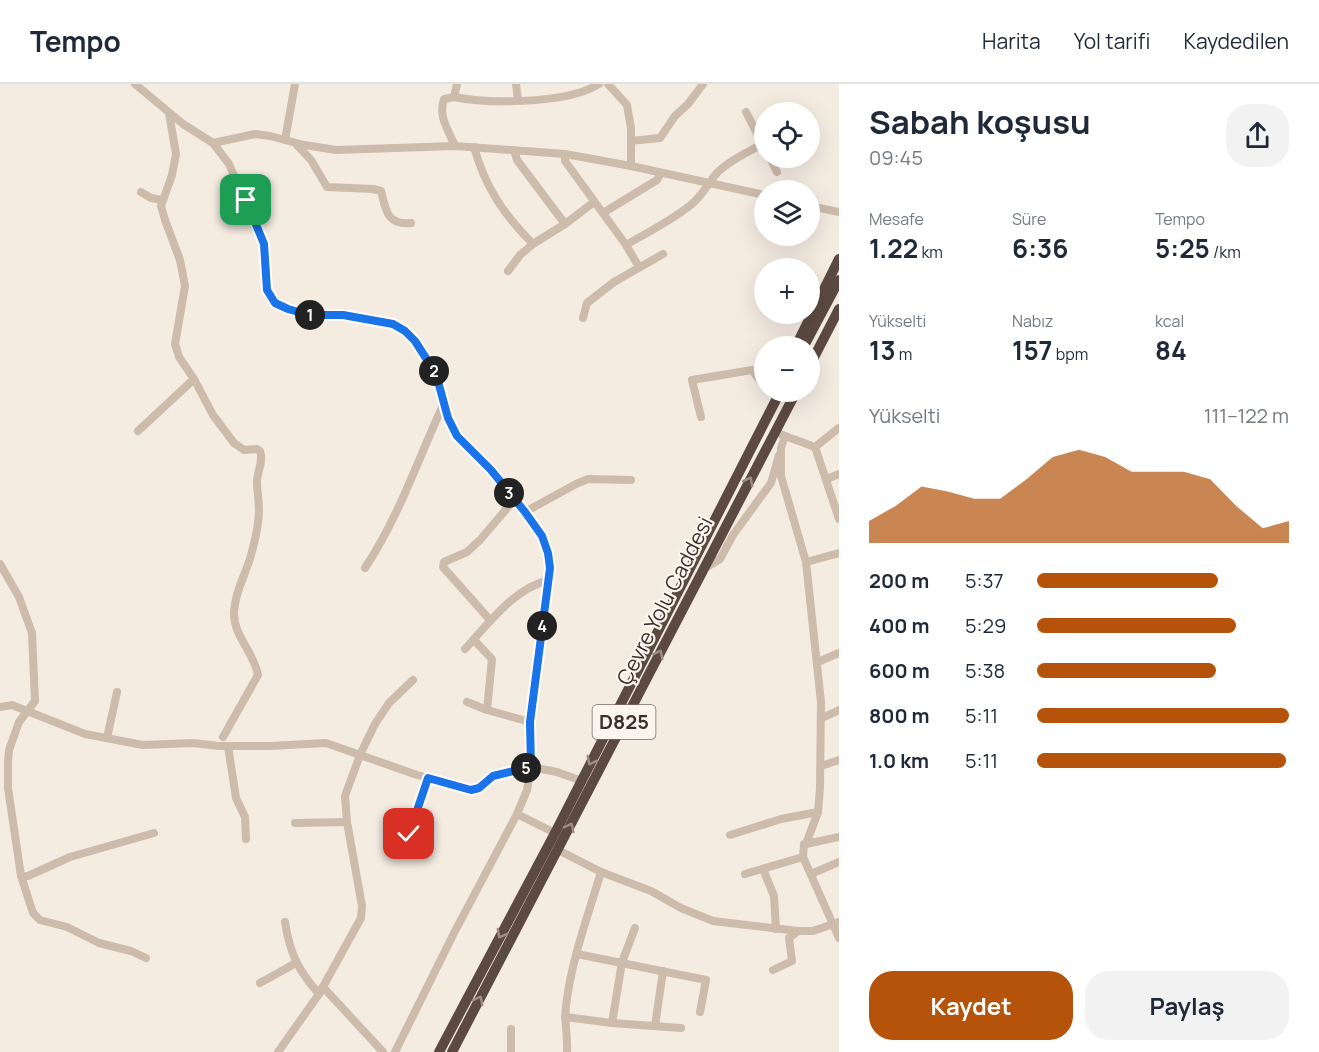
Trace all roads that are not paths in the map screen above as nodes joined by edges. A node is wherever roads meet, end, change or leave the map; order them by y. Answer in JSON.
{"nodes":[{"id":1,"x":135,"y":84,"type":"edge"},
{"id":2,"x":295,"y":84,"type":"edge"},
{"id":3,"x":457,"y":84,"type":"edge"},
{"id":4,"x":516,"y":84,"type":"edge"},
{"id":5,"x":599,"y":84,"type":"edge"},
{"id":6,"x":608,"y":84,"type":"edge"},
{"id":7,"x":703,"y":84,"type":"edge"},
{"id":8,"x":454,"y":96,"type":"junction"},
{"id":9,"x":518,"y":100,"type":"junction"},
{"id":10,"x":746,"y":112,"type":"dead end"},
{"id":11,"x":169,"y":113,"type":"junction"},
{"id":12,"x":754,"y":127,"type":"edge"},
{"id":13,"x":285,"y":140,"type":"junction"},
{"id":14,"x":631,"y":141,"type":"junction"},
{"id":15,"x":213,"y":143,"type":"junction"},
{"id":16,"x":295,"y":143,"type":"junction"},
{"id":17,"x":455,"y":146,"type":"junction"},
{"id":18,"x":474,"y":147,"type":"junction"},
{"id":19,"x":514,"y":150,"type":"junction"},
{"id":20,"x":754,"y":151,"type":"edge"},
{"id":21,"x":565,"y":154,"type":"junction"},
{"id":22,"x":631,"y":166,"type":"junction"},
{"id":23,"x":775,"y":168,"type":"edge"},
{"id":24,"x":777,"y":172,"type":"dead end"},
{"id":25,"x":661,"y":173,"type":"junction"},
{"id":26,"x":711,"y":184,"type":"junction"},
{"id":27,"x":141,"y":192,"type":"dead end"},
{"id":28,"x":754,"y":193,"type":"edge"},
{"id":29,"x":162,"y":200,"type":"junction"},
{"id":30,"x":594,"y":202,"type":"junction"},
{"id":31,"x":820,"y":208,"type":"edge"},
{"id":32,"x":603,"y":213,"type":"junction"},
{"id":33,"x":839,"y":213,"type":"edge"},
{"id":34,"x":411,"y":223,"type":"dead end"},
{"id":35,"x":565,"y":224,"type":"junction"},
{"id":36,"x":533,"y":244,"type":"junction"},
{"id":37,"x":626,"y":245,"type":"junction"},
{"id":38,"x":663,"y":254,"type":"dead end"},
{"id":39,"x":839,"y":259,"type":"edge"},
{"id":40,"x":639,"y":267,"type":"junction"},
{"id":41,"x":508,"y":271,"type":"dead end"},
{"id":42,"x":839,"y":280,"type":"edge"},
{"id":43,"x":839,"y":309,"type":"edge"},
{"id":44,"x":583,"y":318,"type":"dead end"},
{"id":45,"x":839,"y":324,"type":"edge"},
{"id":46,"x":801,"y":336,"type":"edge"},
{"id":47,"x":809,"y":336,"type":"edge"},
{"id":48,"x":820,"y":346,"type":"edge"},
{"id":49,"x":820,"y":358,"type":"edge"},
{"id":50,"x":754,"y":373,"type":"edge"},
{"id":51,"x":194,"y":379,"type":"junction"},
{"id":52,"x":772,"y":402,"type":"edge"},
{"id":53,"x":794,"y":402,"type":"edge"},
{"id":54,"x":444,"y":403,"type":"junction"},
{"id":55,"x":701,"y":417,"type":"dead end"},
{"id":56,"x":839,"y":428,"type":"edge"},
{"id":57,"x":138,"y":431,"type":"dead end"},
{"id":58,"x":780,"y":434,"type":"junction"},
{"id":59,"x":815,"y":447,"type":"junction"},
{"id":60,"x":781,"y":448,"type":"junction"},
{"id":61,"x":839,"y":474,"type":"edge"},
{"id":62,"x":827,"y":479,"type":"junction"},
{"id":63,"x":631,"y":480,"type":"dead end"},
{"id":64,"x":514,"y":500,"type":"junction"},
{"id":65,"x":525,"y":512,"type":"junction"},
{"id":66,"x":839,"y":519,"type":"edge"},
{"id":67,"x":839,"y":554,"type":"edge"},
{"id":68,"x":806,"y":562,"type":"junction"},
{"id":69,"x":0,"y":564,"type":"edge"},
{"id":70,"x":365,"y":568,"type":"dead end"},
{"id":71,"x":703,"y":569,"type":"junction"},
{"id":72,"x":549,"y":580,"type":"junction"},
{"id":73,"x":490,"y":620,"type":"junction"},
{"id":74,"x":474,"y":640,"type":"junction"},
{"id":75,"x":465,"y":649,"type":"dead end"},
{"id":76,"x":839,"y":653,"type":"edge"},
{"id":77,"x":818,"y":662,"type":"junction"},
{"id":78,"x":413,"y":680,"type":"dead end"},
{"id":79,"x":117,"y":692,"type":"dead end"},
{"id":80,"x":467,"y":702,"type":"dead end"},
{"id":81,"x":0,"y":707,"type":"edge"},
{"id":82,"x":487,"y":710,"type":"junction"},
{"id":83,"x":839,"y":710,"type":"edge"},
{"id":84,"x":28,"y":712,"type":"junction"},
{"id":85,"x":822,"y":718,"type":"junction"},
{"id":86,"x":530,"y":722,"type":"junction"},
{"id":87,"x":223,"y":737,"type":"dead end"},
{"id":88,"x":107,"y":738,"type":"junction"},
{"id":89,"x":228,"y":746,"type":"junction"},
{"id":90,"x":360,"y":755,"type":"junction"},
{"id":91,"x":839,"y":760,"type":"edge"},
{"id":92,"x":821,"y":766,"type":"junction"},
{"id":93,"x":531,"y":767,"type":"junction"},
{"id":94,"x":428,"y":778,"type":"junction"},
{"id":95,"x":582,"y":781,"type":"junction"},
{"id":96,"x":818,"y":812,"type":"junction"},
{"id":97,"x":517,"y":814,"type":"junction"},
{"id":98,"x":346,"y":822,"type":"junction"},
{"id":99,"x":295,"y":823,"type":"dead end"},
{"id":100,"x":555,"y":832,"type":"junction"},
{"id":101,"x":154,"y":833,"type":"dead end"},
{"id":102,"x":730,"y":835,"type":"dead end"},
{"id":103,"x":839,"y":837,"type":"edge"},
{"id":104,"x":246,"y":839,"type":"dead end"},
{"id":105,"x":806,"y":844,"type":"junction"},
{"id":106,"x":405,"y":845,"type":"dead end"},
{"id":107,"x":558,"y":850,"type":"junction"},
{"id":108,"x":803,"y":857,"type":"junction"},
{"id":109,"x":839,"y":862,"type":"edge"},
{"id":110,"x":763,"y":869,"type":"junction"},
{"id":111,"x":601,"y":872,"type":"junction"},
{"id":112,"x":745,"y":874,"type":"dead end"},
{"id":113,"x":811,"y":874,"type":"junction"},
{"id":114,"x":21,"y":876,"type":"junction"},
{"id":115,"x":285,"y":922,"type":"dead end"},
{"id":116,"x":836,"y":923,"type":"edge"},
{"id":117,"x":635,"y":928,"type":"dead end"},
{"id":118,"x":776,"y":929,"type":"junction"},
{"id":119,"x":798,"y":931,"type":"junction"},
{"id":120,"x":839,"y":938,"type":"edge"},
{"id":121,"x":577,"y":954,"type":"junction"},
{"id":122,"x":146,"y":958,"type":"dead end"},
{"id":123,"x":622,"y":962,"type":"junction"},
{"id":124,"x":296,"y":963,"type":"junction"},
{"id":125,"x":773,"y":970,"type":"dead end"},
{"id":126,"x":663,"y":971,"type":"junction"},
{"id":127,"x":260,"y":983,"type":"dead end"},
{"id":128,"x":321,"y":991,"type":"junction"},
{"id":129,"x":700,"y":1012,"type":"dead end"},
{"id":130,"x":565,"y":1017,"type":"junction"},
{"id":131,"x":612,"y":1023,"type":"junction"},
{"id":132,"x":655,"y":1026,"type":"junction"},
{"id":133,"x":681,"y":1028,"type":"dead end"},
{"id":134,"x":511,"y":1029,"type":"dead end"},
{"id":135,"x":278,"y":1052,"type":"edge"},
{"id":136,"x":382,"y":1052,"type":"edge"},
{"id":137,"x":395,"y":1052,"type":"edge"},
{"id":138,"x":439,"y":1052,"type":"edge"},
{"id":139,"x":452,"y":1052,"type":"edge"},
{"id":140,"x":511,"y":1052,"type":"edge"},
{"id":141,"x":567,"y":1052,"type":"edge"}],
"edges":[{"from":1,"to":11,"type":"street"},
{"from":2,"to":13,"type":"street"},
{"from":3,"to":8,"type":"street"},
{"from":4,"to":9,"type":"street"},
{"from":5,"to":9,"type":"street"},
{"from":6,"to":14,"type":"street"},
{"from":7,"to":14,"type":"street"},
{"from":8,"to":9,"type":"street"},
{"from":8,"to":17,"type":"street"},
{"from":10,"to":12,"type":"street"},
{"from":11,"to":15,"type":"street"},
{"from":11,"to":29,"type":"street"},
{"from":13,"to":15,"type":"street"},
{"from":13,"to":16,"type":"street"},
{"from":14,"to":22,"type":"street"},
{"from":15,"to":54,"type":"street"},
{"from":16,"to":17,"type":"street"},
{"from":16,"to":34,"type":"street"},
{"from":17,"to":18,"type":"street"},
{"from":18,"to":19,"type":"street"},
{"from":18,"to":36,"type":"street"},
{"from":19,"to":21,"type":"street"},
{"from":19,"to":35,"type":"street"},
{"from":20,"to":26,"type":"street"},
{"from":21,"to":22,"type":"street"},
{"from":21,"to":30,"type":"street"},
{"from":22,"to":25,"type":"street"},
{"from":23,"to":24,"type":"street"},
{"from":25,"to":26,"type":"street"},
{"from":25,"to":32,"type":"street"},
{"from":26,"to":28,"type":"street"},
{"from":26,"to":37,"type":"street"},
{"from":27,"to":29,"type":"street"},
{"from":29,"to":51,"type":"street"},
{"from":30,"to":32,"type":"street"},
{"from":30,"to":35,"type":"street"},
{"from":31,"to":33,"type":"street"},
{"from":32,"to":37,"type":"street"},
{"from":35,"to":36,"type":"street"},
{"from":36,"to":41,"type":"street"},
{"from":37,"to":40,"type":"street"},
{"from":38,"to":40,"type":"street"},
{"from":39,"to":46,"type":"highway"},
{"from":40,"to":44,"type":"street"},
{"from":42,"to":47,"type":"highway"},
{"from":43,"to":48,"type":"highway"},
{"from":45,"to":49,"type":"highway"},
{"from":50,"to":55,"type":"street"},
{"from":51,"to":57,"type":"street"},
{"from":51,"to":87,"type":"street"},
{"from":52,"to":95,"type":"highway","name":"Çevre Yolu Caddesi","number":"D825","one_way":true},
{"from":53,"to":58,"type":"highway","name":"Çevre Yolu Caddesi","number":"D825"},
{"from":54,"to":64,"type":"street"},
{"from":54,"to":70,"type":"street"},
{"from":56,"to":59,"type":"street"},
{"from":58,"to":59,"type":"street"},
{"from":58,"to":60,"type":"street"},
{"from":71,"to":58,"type":"highway","name":"Çevre Yolu Caddesi","number":"D825","one_way":true},
{"from":59,"to":62,"type":"street"},
{"from":60,"to":68,"type":"street"},
{"from":60,"to":71,"type":"street"},
{"from":61,"to":62,"type":"street"},
{"from":62,"to":66,"type":"street"},
{"from":63,"to":65,"type":"street"},
{"from":64,"to":65,"type":"street"},
{"from":64,"to":73,"type":"street"},
{"from":65,"to":72,"type":"street"},
{"from":67,"to":68,"type":"street"},
{"from":68,"to":77,"type":"street"},
{"from":69,"to":84,"type":"street"},
{"from":107,"to":71,"type":"highway","name":"Çevre Yolu Caddesi","number":"D825","one_way":true},
{"from":72,"to":73,"type":"street"},
{"from":72,"to":86,"type":"street"},
{"from":73,"to":74,"type":"street"},
{"from":74,"to":75,"type":"street"},
{"from":74,"to":82,"type":"street"},
{"from":76,"to":77,"type":"street"},
{"from":77,"to":85,"type":"street"},
{"from":78,"to":90,"type":"street"},
{"from":79,"to":88,"type":"street"},
{"from":80,"to":82,"type":"street"},
{"from":81,"to":84,"type":"street"},
{"from":82,"to":86,"type":"street"},
{"from":83,"to":85,"type":"street"},
{"from":84,"to":88,"type":"street"},
{"from":84,"to":114,"type":"street"},
{"from":85,"to":92,"type":"street"},
{"from":86,"to":93,"type":"street"},
{"from":88,"to":89,"type":"street"},
{"from":89,"to":90,"type":"street"},
{"from":89,"to":104,"type":"street"},
{"from":90,"to":94,"type":"street"},
{"from":90,"to":98,"type":"street"},
{"from":91,"to":92,"type":"street"},
{"from":92,"to":96,"type":"street"},
{"from":93,"to":94,"type":"street"},
{"from":93,"to":95,"type":"street"},
{"from":93,"to":97,"type":"street"},
{"from":94,"to":106,"type":"street"},
{"from":95,"to":100,"type":"highway","name":"Çevre Yolu Caddesi","number":"D825"},
{"from":96,"to":102,"type":"street"},
{"from":96,"to":105,"type":"street"},
{"from":97,"to":100,"type":"street"},
{"from":97,"to":137,"type":"street"},
{"from":98,"to":99,"type":"street"},
{"from":98,"to":128,"type":"street"},
{"from":100,"to":138,"type":"highway","name":"Çevre Yolu Caddesi","number":"D825","one_way":true},
{"from":101,"to":114,"type":"street"},
{"from":103,"to":105,"type":"street"},
{"from":105,"to":108,"type":"street"},
{"from":107,"to":111,"type":"street"},
{"from":139,"to":107,"type":"highway","name":"Çevre Yolu Caddesi","number":"D825","one_way":true},
{"from":108,"to":110,"type":"street"},
{"from":108,"to":113,"type":"street"},
{"from":109,"to":113,"type":"street"},
{"from":110,"to":112,"type":"street"},
{"from":110,"to":118,"type":"street"},
{"from":111,"to":118,"type":"street"},
{"from":111,"to":121,"type":"street"},
{"from":113,"to":116,"type":"street"},
{"from":114,"to":122,"type":"street"},
{"from":115,"to":124,"type":"street"},
{"from":116,"to":119,"type":"street"},
{"from":116,"to":120,"type":"street"},
{"from":117,"to":123,"type":"street"},
{"from":118,"to":119,"type":"street"},
{"from":119,"to":125,"type":"street"},
{"from":121,"to":123,"type":"street"},
{"from":121,"to":130,"type":"street"},
{"from":123,"to":126,"type":"street"},
{"from":123,"to":131,"type":"street"},
{"from":124,"to":127,"type":"street"},
{"from":124,"to":128,"type":"street"},
{"from":126,"to":129,"type":"street"},
{"from":126,"to":132,"type":"street"},
{"from":128,"to":135,"type":"street"},
{"from":128,"to":136,"type":"street"},
{"from":130,"to":131,"type":"street"},
{"from":130,"to":141,"type":"street"},
{"from":131,"to":132,"type":"street"},
{"from":132,"to":133,"type":"street"},
{"from":134,"to":140,"type":"street"}]}
